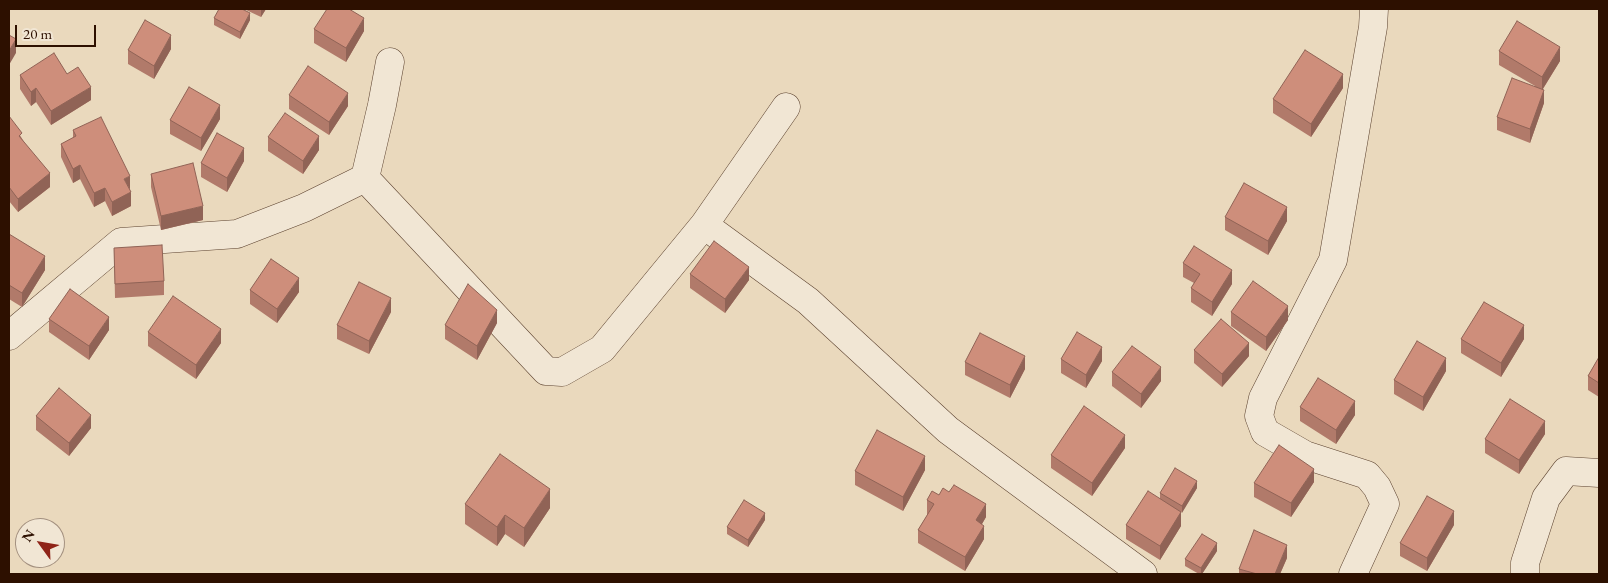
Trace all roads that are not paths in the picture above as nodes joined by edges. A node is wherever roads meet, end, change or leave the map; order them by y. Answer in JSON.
{"nodes":[{"id":1,"x":1374,"y":9,"type":"edge"},
{"id":2,"x":390,"y":62,"type":"dead end"},
{"id":3,"x":786,"y":107,"type":"dead end"},
{"id":4,"x":365,"y":178,"type":"junction"},
{"id":5,"x":704,"y":225,"type":"junction"},
{"id":6,"x":9,"y":336,"type":"edge"},
{"id":7,"x":1599,"y":473,"type":"edge"},
{"id":8,"x":1359,"y":572,"type":"edge"},
{"id":9,"x":1143,"y":574,"type":"edge"},
{"id":10,"x":1526,"y":574,"type":"edge"}],
"edges":[{"from":1,"to":8,"type":"street"},
{"from":2,"to":4,"type":"street"},
{"from":3,"to":5,"type":"street"},
{"from":4,"to":5,"type":"street"},
{"from":4,"to":6,"type":"street"},
{"from":5,"to":9,"type":"street"},
{"from":7,"to":10,"type":"street"}]}
